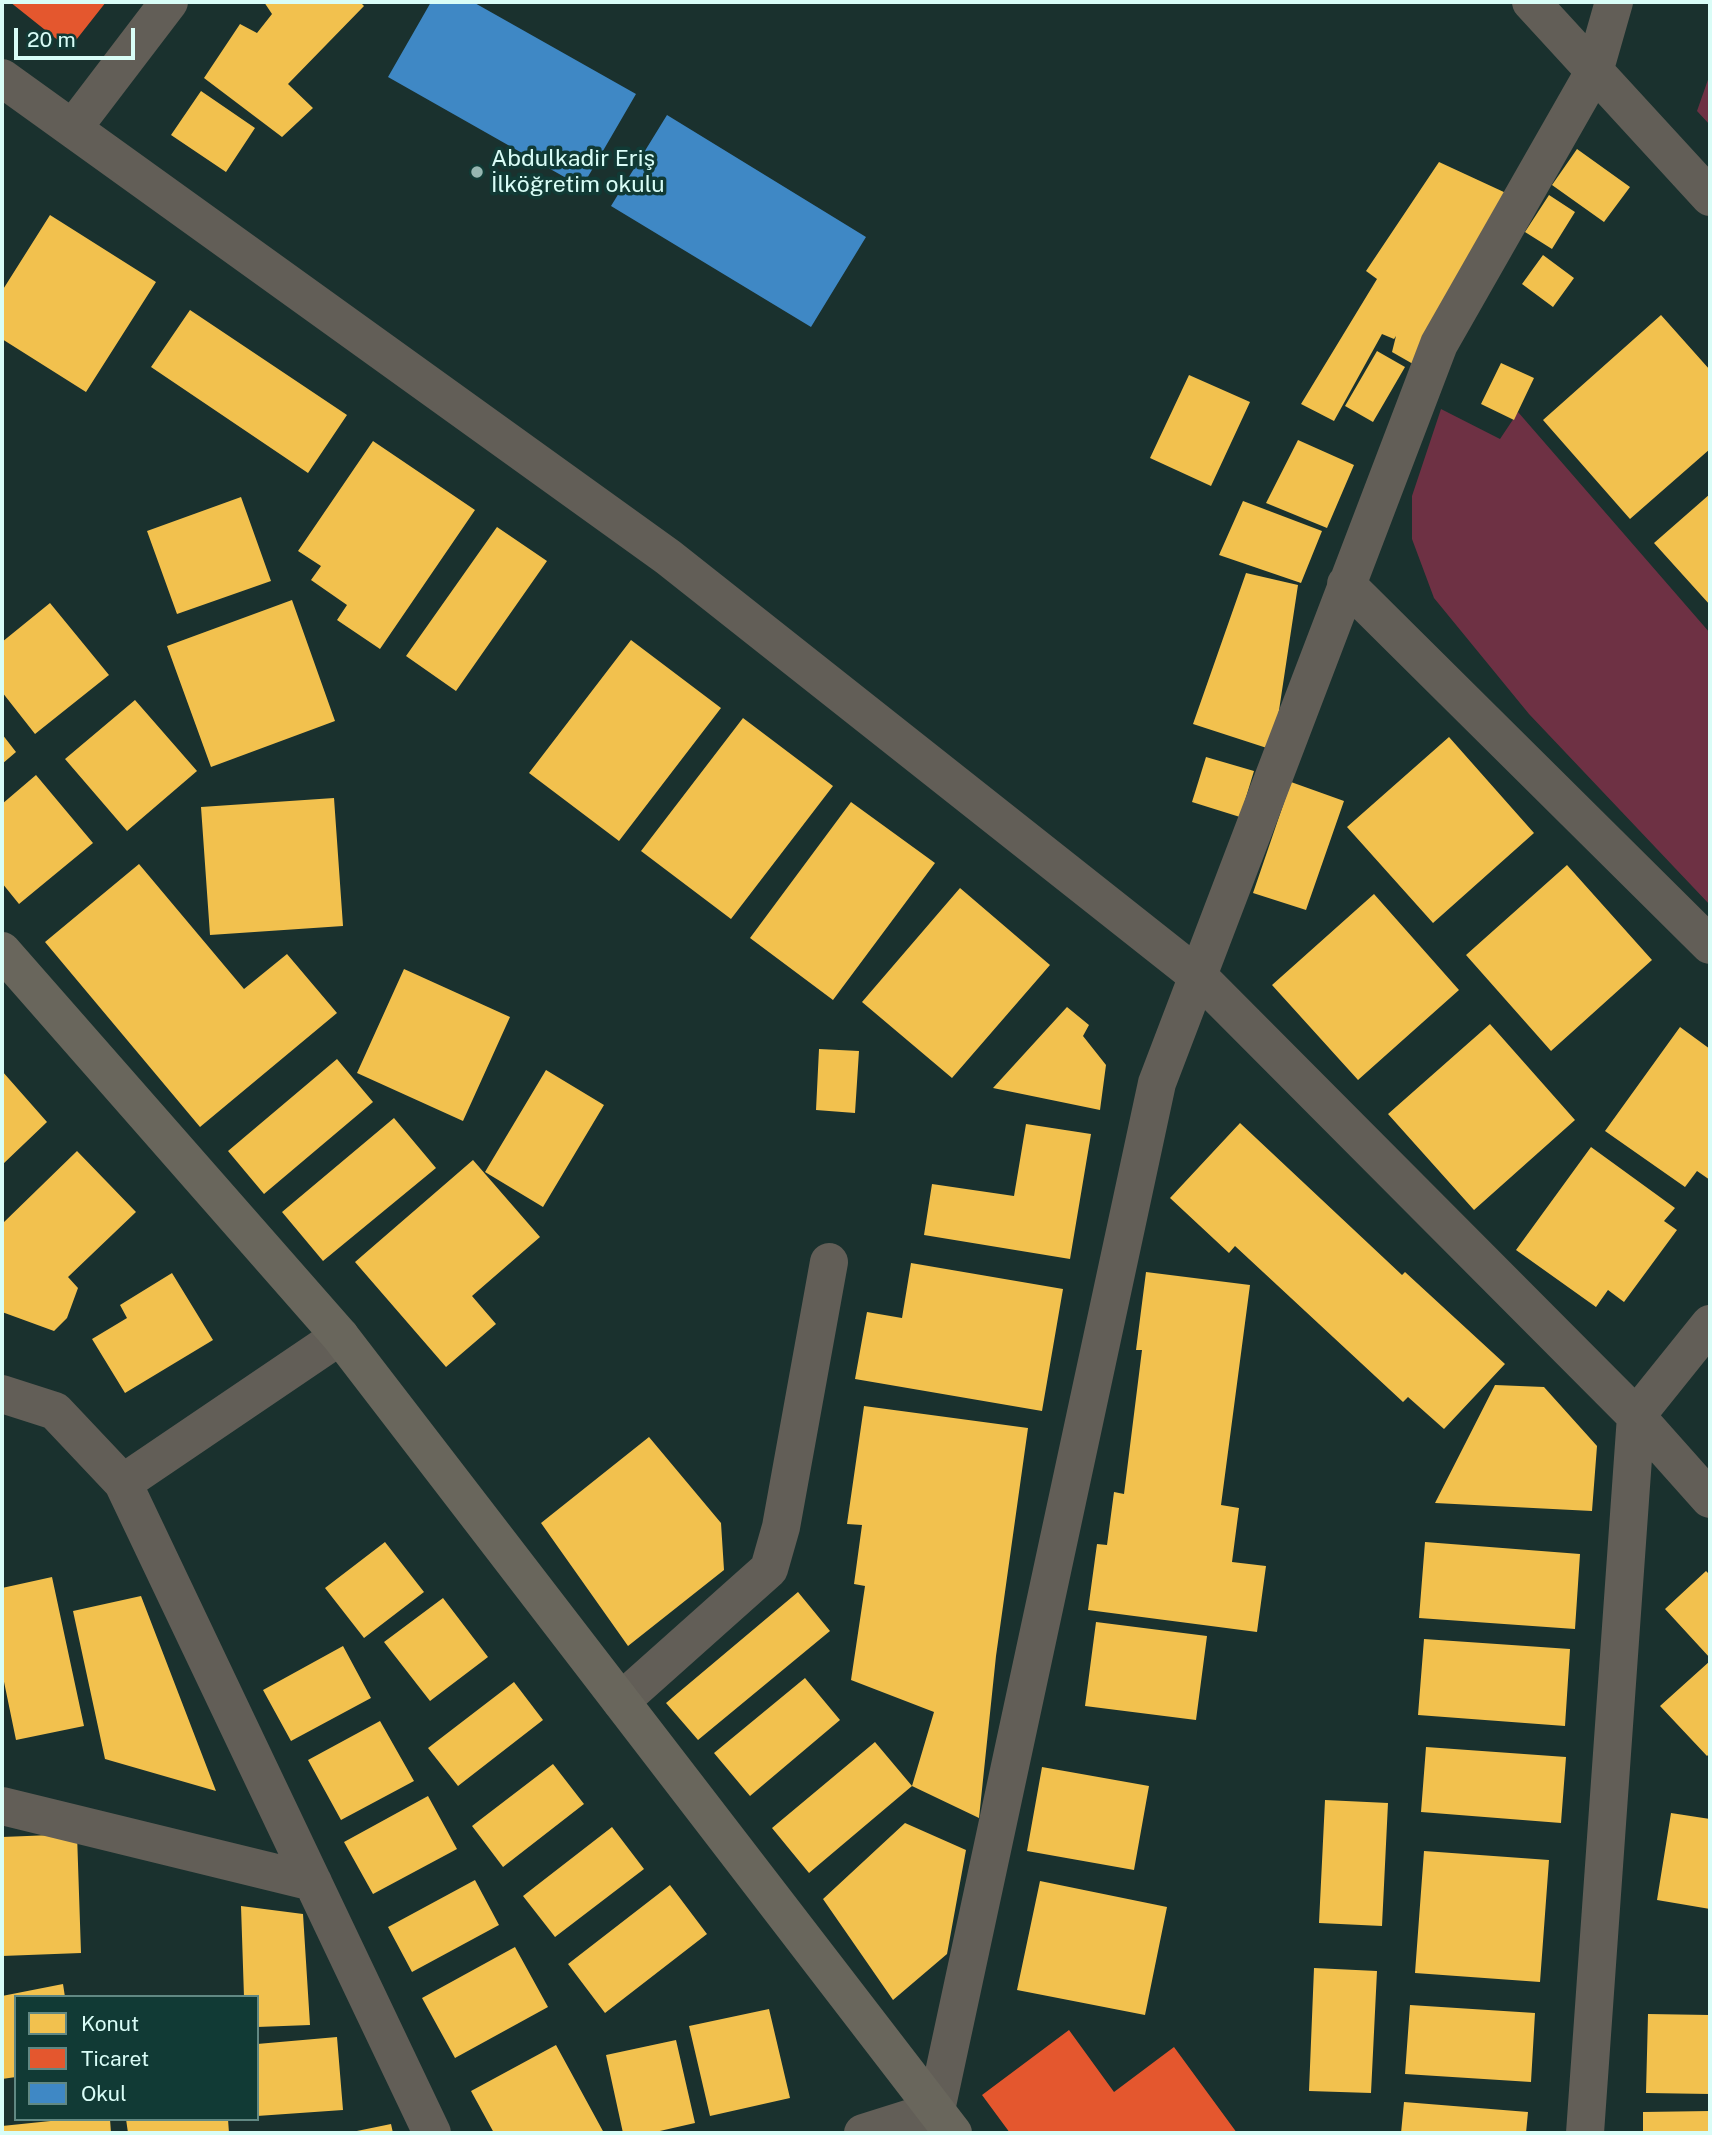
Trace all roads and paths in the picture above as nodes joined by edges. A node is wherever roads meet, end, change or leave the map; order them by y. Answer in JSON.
{"nodes":[{"id":1,"x":169,"y":2,"type":"edge"},
{"id":2,"x":1531,"y":2,"type":"edge"},
{"id":3,"x":1614,"y":2,"type":"edge"},
{"id":4,"x":1594,"y":72,"type":"junction"},
{"id":5,"x":2,"y":78,"type":"edge"},
{"id":6,"x":74,"y":128,"type":"junction"},
{"id":7,"x":1710,"y":197,"type":"edge"},
{"id":8,"x":1346,"y":584,"type":"junction"},
{"id":9,"x":1710,"y":945,"type":"edge"},
{"id":10,"x":2,"y":951,"type":"edge"},
{"id":11,"x":1199,"y":977,"type":"junction"},
{"id":12,"x":829,"y":1262,"type":"dead end"},
{"id":13,"x":1710,"y":1324,"type":"edge"},
{"id":14,"x":340,"y":1336,"type":"junction"},
{"id":15,"x":2,"y":1394,"type":"edge"},
{"id":16,"x":1636,"y":1416,"type":"junction"},
{"id":17,"x":122,"y":1483,"type":"junction"},
{"id":18,"x":1710,"y":1499,"type":"edge"},
{"id":19,"x":621,"y":1701,"type":"junction"},
{"id":20,"x":2,"y":1806,"type":"edge"},
{"id":21,"x":313,"y":1882,"type":"junction"},
{"id":22,"x":944,"y":2122,"type":"edge"},
{"id":23,"x":432,"y":2133,"type":"edge"},
{"id":24,"x":863,"y":2133,"type":"edge"},
{"id":25,"x":1585,"y":2133,"type":"edge"}],
"edges":[{"from":1,"to":6,"type":"street"},
{"from":2,"to":4,"type":"street"},
{"from":3,"to":4,"type":"street"},
{"from":4,"to":7,"type":"street"},
{"from":4,"to":8,"type":"street"},
{"from":5,"to":6,"type":"street"},
{"from":6,"to":11,"type":"street"},
{"from":8,"to":9,"type":"street"},
{"from":8,"to":11,"type":"street"},
{"from":10,"to":14,"type":"main road"},
{"from":11,"to":16,"type":"street"},
{"from":11,"to":22,"type":"street"},
{"from":12,"to":19,"type":"street"},
{"from":13,"to":16,"type":"street"},
{"from":14,"to":17,"type":"street"},
{"from":14,"to":19,"type":"main road"},
{"from":15,"to":17,"type":"street"},
{"from":16,"to":18,"type":"street"},
{"from":16,"to":25,"type":"street"},
{"from":17,"to":21,"type":"street"},
{"from":19,"to":22,"type":"main road"},
{"from":20,"to":21,"type":"street"},
{"from":21,"to":23,"type":"street"},
{"from":22,"to":24,"type":"street"}]}
